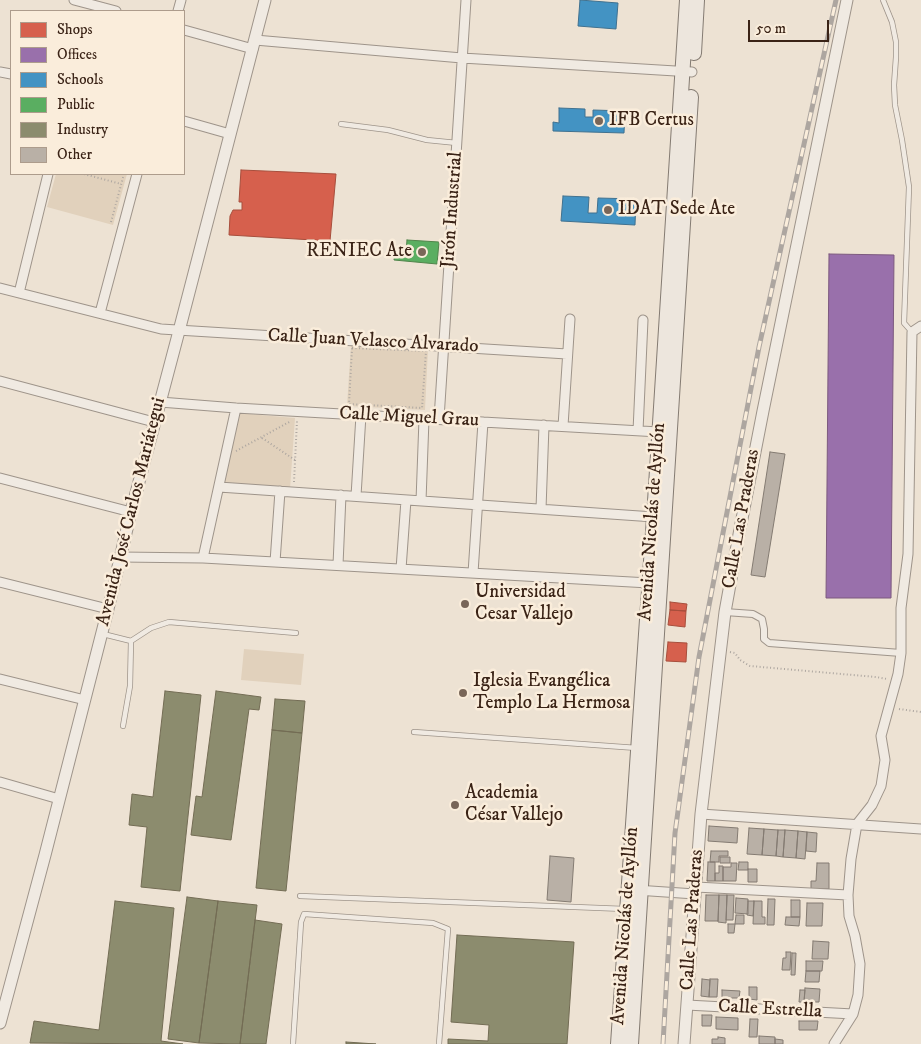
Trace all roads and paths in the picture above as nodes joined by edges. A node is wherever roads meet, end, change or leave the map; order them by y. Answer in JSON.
{"nodes":[{"id":1,"x":74,"y":0,"type":"edge"},
{"id":2,"x":265,"y":0,"type":"edge"},
{"id":3,"x":466,"y":0,"type":"edge"},
{"id":4,"x":687,"y":0,"type":"edge"},
{"id":5,"x":697,"y":0,"type":"edge"},
{"id":6,"x":848,"y":0,"type":"edge"},
{"id":7,"x":883,"y":0,"type":"edge"},
{"id":8,"x":112,"y":10,"type":"edge"},
{"id":9,"x":185,"y":30,"type":"edge"},
{"id":10,"x":254,"y":44,"type":"junction"},
{"id":11,"x":462,"y":58,"type":"junction"},
{"id":12,"x":688,"y":72,"type":"junction"},
{"id":13,"x":185,"y":121,"type":"edge"},
{"id":14,"x":341,"y":124,"type":"dead end"},
{"id":15,"x":230,"y":134,"type":"junction"},
{"id":16,"x":457,"y":143,"type":"junction"},
{"id":17,"x":48,"y":175,"type":"edge"},
{"id":18,"x":88,"y":175,"type":"edge"},
{"id":19,"x":124,"y":175,"type":"edge"},
{"id":20,"x":137,"y":175,"type":"edge"},
{"id":21,"x":121,"y":184,"type":"junction"},
{"id":22,"x":111,"y":222,"type":"dead end"},
{"id":23,"x":0,"y":288,"type":"edge"},
{"id":24,"x":19,"y":293,"type":"junction"},
{"id":25,"x":100,"y":314,"type":"junction"},
{"id":26,"x":570,"y":319,"type":"dead end"},
{"id":27,"x":643,"y":320,"type":"dead end"},
{"id":28,"x":921,"y":326,"type":"edge"},
{"id":29,"x":179,"y":331,"type":"junction"},
{"id":30,"x":912,"y":332,"type":"junction"},
{"id":31,"x":444,"y":346,"type":"junction"},
{"id":32,"x":426,"y":351,"type":"joint"},
{"id":33,"x":568,"y":354,"type":"junction"},
{"id":34,"x":0,"y":381,"type":"edge"},
{"id":35,"x":160,"y":402,"type":"junction"},
{"id":36,"x":236,"y":408,"type":"junction"},
{"id":37,"x":298,"y":412,"type":"junction"},
{"id":38,"x":360,"y":415,"type":"junction"},
{"id":39,"x":284,"y":419,"type":"dead end"},
{"id":40,"x":424,"y":419,"type":"junction"},
{"id":41,"x":439,"y":420,"type":"junction"},
{"id":42,"x":154,"y":422,"type":"junction"},
{"id":43,"x":484,"y":422,"type":"junction"},
{"id":44,"x":544,"y":425,"type":"junction"},
{"id":45,"x":563,"y":426,"type":"junction"},
{"id":46,"x":638,"y":430,"type":"junction"},
{"id":47,"x":659,"y":432,"type":"junction"},
{"id":48,"x":261,"y":437,"type":"junction"},
{"id":49,"x":229,"y":455,"type":"dead end"},
{"id":50,"x":295,"y":460,"type":"junction"},
{"id":51,"x":0,"y":478,"type":"edge"},
{"id":52,"x":219,"y":487,"type":"junction"},
{"id":53,"x":280,"y":491,"type":"junction"},
{"id":54,"x":293,"y":492,"type":"junction"},
{"id":55,"x":341,"y":495,"type":"junction"},
{"id":56,"x":356,"y":496,"type":"junction"},
{"id":57,"x":406,"y":500,"type":"junction"},
{"id":58,"x":420,"y":501,"type":"junction"},
{"id":59,"x":478,"y":505,"type":"junction"},
{"id":60,"x":541,"y":509,"type":"junction"},
{"id":61,"x":130,"y":512,"type":"junction"},
{"id":62,"x":654,"y":517,"type":"junction"},
{"id":63,"x":120,"y":556,"type":"junction"},
{"id":64,"x":203,"y":558,"type":"junction"},
{"id":65,"x":275,"y":562,"type":"junction"},
{"id":66,"x":338,"y":566,"type":"junction"},
{"id":67,"x":401,"y":569,"type":"junction"},
{"id":68,"x":473,"y":573,"type":"junction"},
{"id":69,"x":0,"y":582,"type":"edge"},
{"id":70,"x":649,"y":583,"type":"junction"},
{"id":71,"x":108,"y":609,"type":"junction"},
{"id":72,"x":725,"y":612,"type":"junction"},
{"id":73,"x":296,"y":633,"type":"dead end"},
{"id":74,"x":101,"y":634,"type":"junction"},
{"id":75,"x":131,"y":641,"type":"junction"},
{"id":76,"x":720,"y":651,"type":"junction"},
{"id":77,"x":901,"y":653,"type":"junction"},
{"id":78,"x":0,"y":679,"type":"edge"},
{"id":79,"x":896,"y":681,"type":"junction"},
{"id":80,"x":85,"y":700,"type":"junction"},
{"id":81,"x":889,"y":708,"type":"junction"},
{"id":82,"x":921,"y":712,"type":"edge"},
{"id":83,"x":123,"y":726,"type":"dead end"},
{"id":84,"x":414,"y":732,"type":"dead end"},
{"id":85,"x":638,"y":748,"type":"junction"},
{"id":86,"x":0,"y":782,"type":"edge"},
{"id":87,"x":59,"y":799,"type":"junction"},
{"id":88,"x":701,"y":814,"type":"junction"},
{"id":89,"x":857,"y":824,"type":"junction"},
{"id":90,"x":921,"y":829,"type":"edge"},
{"id":91,"x":634,"y":890,"type":"junction"},
{"id":92,"x":696,"y":891,"type":"junction"},
{"id":93,"x":848,"y":895,"type":"junction"},
{"id":94,"x":300,"y":896,"type":"dead end"},
{"id":95,"x":627,"y":909,"type":"junction"},
{"id":96,"x":687,"y":1005,"type":"junction"},
{"id":97,"x":853,"y":1014,"type":"junction"},
{"id":98,"x":0,"y":1023,"type":"edge"},
{"id":99,"x":293,"y":1044,"type":"edge"},
{"id":100,"x":439,"y":1044,"type":"edge"},
{"id":101,"x":618,"y":1044,"type":"edge"},
{"id":102,"x":631,"y":1044,"type":"edge"},
{"id":103,"x":684,"y":1044,"type":"edge"},
{"id":104,"x":834,"y":1044,"type":"edge"}],
"edges":[{"from":1,"to":8,"type":"street"},
{"from":2,"to":10,"type":"street","name":"Avenida José Carlos Mariátegui"},
{"from":3,"to":11,"type":"street","name":"Jirón Industrial"},
{"from":4,"to":12,"type":"main road","name":"Avenida Nicolás de Ayllón"},
{"from":5,"to":12,"type":"main road","name":"Avenida Nicolás de Ayllón"},
{"from":6,"to":72,"type":"street","name":"Calle Las Praderas"},
{"from":7,"to":30,"type":"lane"},
{"from":9,"to":10,"type":"street"},
{"from":10,"to":11,"type":"street"},
{"from":10,"to":15,"type":"street","name":"Avenida José Carlos Mariátegui"},
{"from":11,"to":12,"type":"street"},
{"from":11,"to":16,"type":"street","name":"Jirón Industrial"},
{"from":12,"to":47,"type":"main road","name":"Avenida Nicolás de Ayllón"},
{"from":12,"to":91,"type":"main road","name":"Avenida Nicolás de Ayllón"},
{"from":13,"to":15,"type":"street"},
{"from":14,"to":16,"type":"lane"},
{"from":15,"to":29,"type":"street","name":"Avenida José Carlos Mariátegui"},
{"from":16,"to":31,"type":"street","name":"Jirón Industrial"},
{"from":17,"to":24,"type":"street"},
{"from":18,"to":21,"type":"path"},
{"from":19,"to":21,"type":"path"},
{"from":20,"to":25,"type":"street"},
{"from":21,"to":22,"type":"path"},
{"from":23,"to":24,"type":"street","name":"Calle Juan Velasco Alvarado"},
{"from":24,"to":25,"type":"street","name":"Calle Juan Velasco Alvarado"},
{"from":25,"to":29,"type":"street","name":"Calle Juan Velasco Alvarado"},
{"from":26,"to":33,"type":"street"},
{"from":27,"to":46,"type":"street"},
{"from":28,"to":30,"type":"street"},
{"from":29,"to":31,"type":"street","name":"Calle Juan Velasco Alvarado"},
{"from":29,"to":35,"type":"street","name":"Avenida José Carlos Mariátegui"},
{"from":30,"to":77,"type":"street"},
{"from":31,"to":33,"type":"street","name":"Calle Juan Velasco Alvarado"},
{"from":31,"to":41,"type":"street","name":"Jirón Industrial"},
{"from":32,"to":32,"type":"path"},
{"from":33,"to":45,"type":"street"},
{"from":34,"to":42,"type":"street"},
{"from":35,"to":36,"type":"street","name":"Calle Miguel Grau"},
{"from":35,"to":42,"type":"street","name":"Avenida José Carlos Mariátegui"},
{"from":36,"to":37,"type":"street","name":"Calle Miguel Grau"},
{"from":36,"to":52,"type":"street"},
{"from":37,"to":38,"type":"street","name":"Calle Miguel Grau"},
{"from":37,"to":50,"type":"path"},
{"from":38,"to":40,"type":"street","name":"Calle Miguel Grau"},
{"from":38,"to":56,"type":"street"},
{"from":39,"to":48,"type":"path"},
{"from":40,"to":41,"type":"street","name":"Calle Miguel Grau"},
{"from":40,"to":58,"type":"street"},
{"from":41,"to":43,"type":"street","name":"Calle Miguel Grau"},
{"from":42,"to":61,"type":"street","name":"Avenida José Carlos Mariátegui"},
{"from":43,"to":44,"type":"street","name":"Calle Miguel Grau"},
{"from":43,"to":59,"type":"street"},
{"from":44,"to":45,"type":"street","name":"Calle Miguel Grau"},
{"from":44,"to":60,"type":"street"},
{"from":45,"to":46,"type":"street","name":"Calle Miguel Grau"},
{"from":46,"to":47,"type":"street","name":"Calle Miguel Grau"},
{"from":47,"to":62,"type":"main road","name":"Avenida Nicolás de Ayllón"},
{"from":48,"to":49,"type":"path"},
{"from":48,"to":50,"type":"path"},
{"from":50,"to":54,"type":"path"},
{"from":51,"to":61,"type":"street"},
{"from":52,"to":53,"type":"street"},
{"from":52,"to":64,"type":"street"},
{"from":53,"to":54,"type":"street"},
{"from":53,"to":65,"type":"street"},
{"from":54,"to":55,"type":"street"},
{"from":55,"to":56,"type":"street"},
{"from":55,"to":66,"type":"street"},
{"from":56,"to":57,"type":"street"},
{"from":57,"to":58,"type":"street"},
{"from":57,"to":67,"type":"street"},
{"from":58,"to":59,"type":"street"},
{"from":59,"to":60,"type":"street"},
{"from":59,"to":68,"type":"street"},
{"from":60,"to":62,"type":"street"},
{"from":61,"to":63,"type":"street","name":"Avenida José Carlos Mariátegui"},
{"from":62,"to":70,"type":"main road","name":"Avenida Nicolás de Ayllón"},
{"from":63,"to":64,"type":"street"},
{"from":63,"to":71,"type":"street","name":"Avenida José Carlos Mariátegui"},
{"from":64,"to":65,"type":"street"},
{"from":65,"to":66,"type":"street"},
{"from":66,"to":67,"type":"street"},
{"from":67,"to":68,"type":"street"},
{"from":68,"to":70,"type":"street"},
{"from":69,"to":71,"type":"street"},
{"from":70,"to":85,"type":"main road","name":"Avenida Nicolás de Ayllón"},
{"from":71,"to":74,"type":"street","name":"Avenida José Carlos Mariátegui"},
{"from":72,"to":76,"type":"street","name":"Calle Las Praderas"},
{"from":72,"to":77,"type":"street"},
{"from":73,"to":75,"type":"lane"},
{"from":74,"to":75,"type":"lane"},
{"from":74,"to":80,"type":"street","name":"Avenida José Carlos Mariátegui"},
{"from":75,"to":83,"type":"lane"},
{"from":76,"to":79,"type":"path"},
{"from":76,"to":88,"type":"street","name":"Calle Las Praderas"},
{"from":77,"to":79,"type":"street"},
{"from":78,"to":80,"type":"street"},
{"from":79,"to":81,"type":"street"},
{"from":80,"to":87,"type":"street","name":"Avenida José Carlos Mariátegui"},
{"from":81,"to":82,"type":"path"},
{"from":81,"to":89,"type":"street"},
{"from":84,"to":85,"type":"lane"},
{"from":85,"to":91,"type":"main road","name":"Avenida Nicolás de Ayllón"},
{"from":86,"to":87,"type":"street"},
{"from":87,"to":98,"type":"street","name":"Avenida José Carlos Mariátegui"},
{"from":88,"to":89,"type":"street"},
{"from":88,"to":92,"type":"street","name":"Calle Las Praderas"},
{"from":89,"to":90,"type":"street"},
{"from":89,"to":93,"type":"street"},
{"from":91,"to":92,"type":"street"},
{"from":91,"to":95,"type":"main road","name":"Avenida Nicolás de Ayllón"},
{"from":91,"to":102,"type":"main road","name":"Avenida Nicolás de Ayllón"},
{"from":92,"to":93,"type":"street"},
{"from":92,"to":96,"type":"street","name":"Calle Las Praderas"},
{"from":93,"to":97,"type":"street"},
{"from":94,"to":95,"type":"lane"},
{"from":95,"to":101,"type":"main road","name":"Avenida Nicolás de Ayllón"},
{"from":96,"to":97,"type":"street","name":"Calle Estrella"},
{"from":96,"to":103,"type":"street","name":"Calle Las Praderas"},
{"from":97,"to":104,"type":"street"},
{"from":99,"to":100,"type":"lane"}]}
